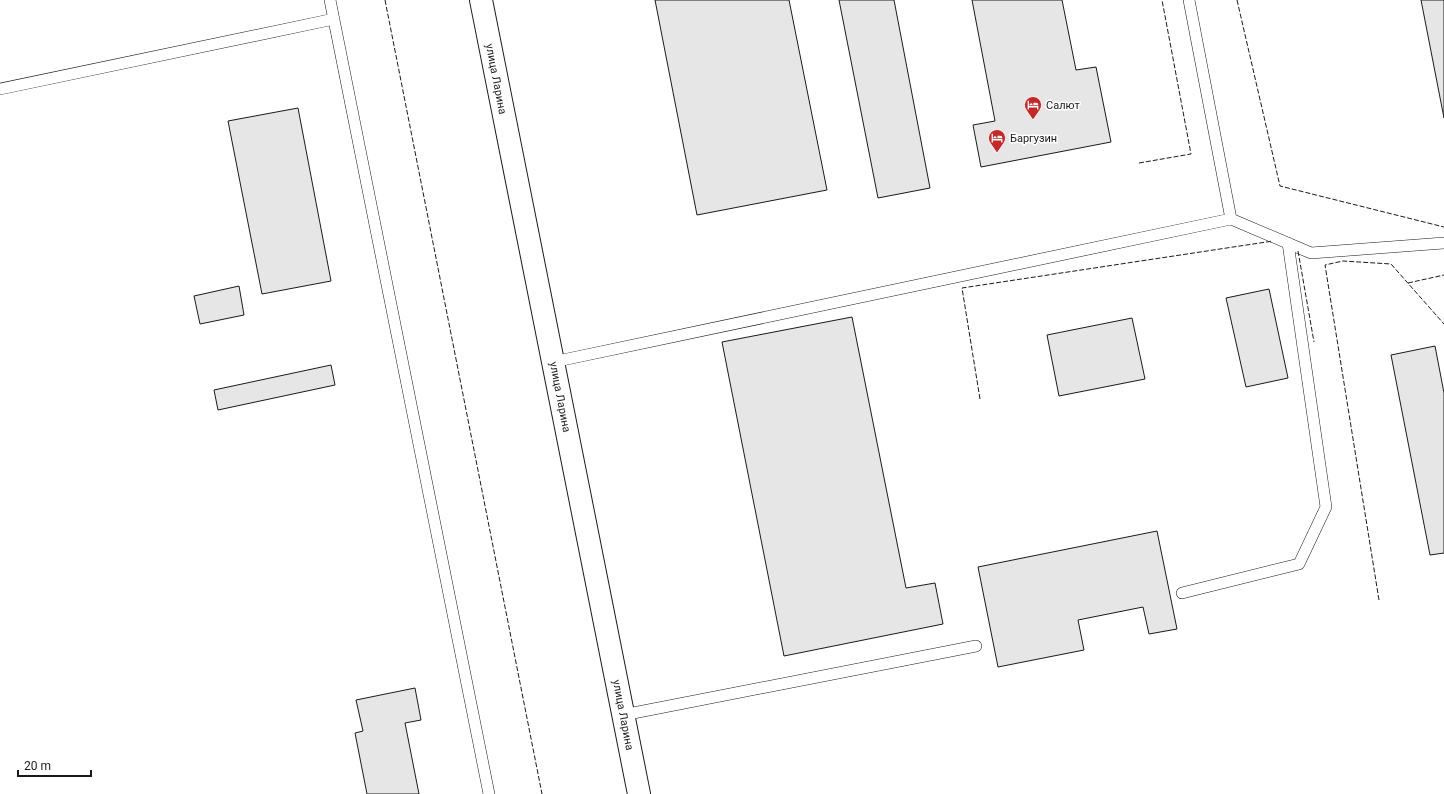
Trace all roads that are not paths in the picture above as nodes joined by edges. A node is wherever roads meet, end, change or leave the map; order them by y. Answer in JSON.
{"nodes":[{"id":1,"x":330,"y":0,"type":"edge"},
{"id":2,"x":481,"y":0,"type":"edge"},
{"id":3,"x":1189,"y":0,"type":"edge"},
{"id":4,"x":334,"y":19,"type":"junction"},
{"id":5,"x":0,"y":89,"type":"edge"},
{"id":6,"x":1231,"y":219,"type":"junction"},
{"id":7,"x":1288,"y":243,"type":"junction"},
{"id":8,"x":1444,"y":243,"type":"edge"},
{"id":9,"x":553,"y":362,"type":"junction"},
{"id":10,"x":1182,"y":593,"type":"dead end"},
{"id":11,"x":976,"y":646,"type":"dead end"},
{"id":12,"x":623,"y":715,"type":"junction"},
{"id":13,"x":489,"y":794,"type":"edge"},
{"id":14,"x":639,"y":794,"type":"edge"}],
"edges":[{"from":1,"to":4,"type":"lane"},
{"from":2,"to":9,"type":"street","name":"улица Ларина"},
{"from":3,"to":6,"type":"lane"},
{"from":4,"to":5,"type":"lane"},
{"from":4,"to":13,"type":"lane"},
{"from":6,"to":7,"type":"lane"},
{"from":6,"to":9,"type":"lane"},
{"from":7,"to":8,"type":"lane"},
{"from":7,"to":10,"type":"lane"},
{"from":9,"to":12,"type":"street","name":"улица Ларина"},
{"from":11,"to":12,"type":"lane"},
{"from":12,"to":14,"type":"street","name":"улица Ларина"}]}
